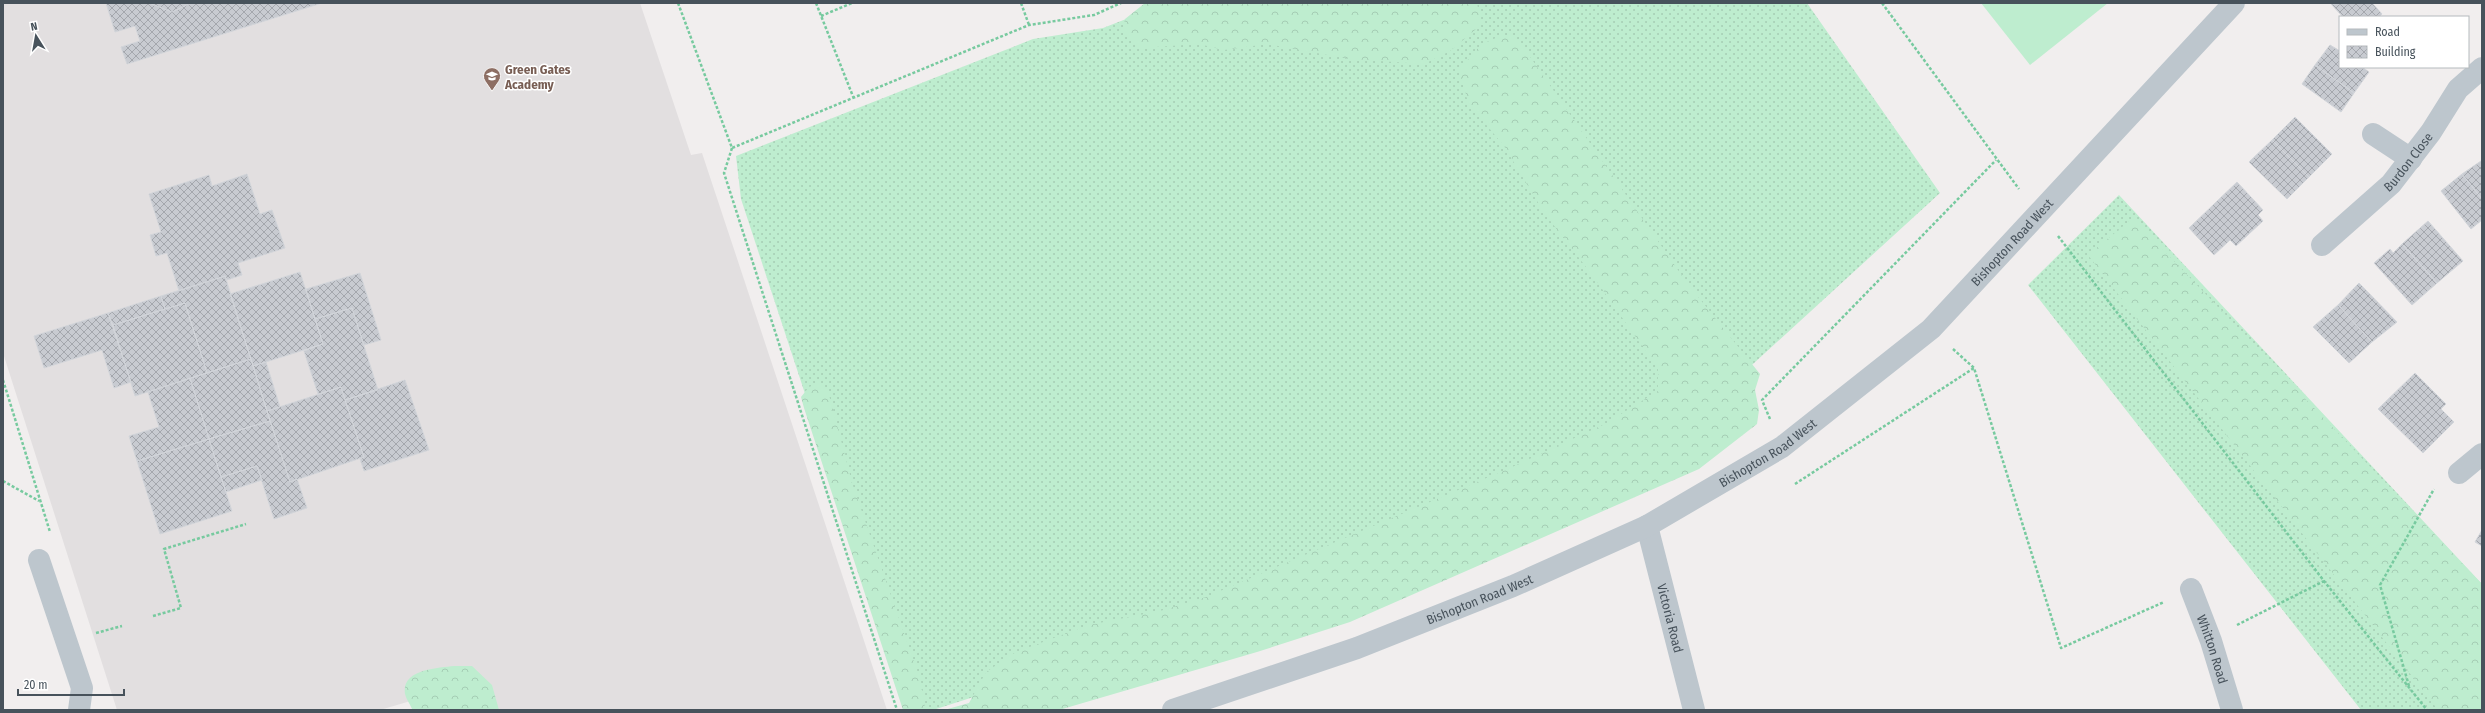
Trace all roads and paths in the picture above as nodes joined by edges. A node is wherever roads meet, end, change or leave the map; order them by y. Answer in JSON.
{"nodes":[{"id":1,"x":678,"y":3,"type":"edge"},
{"id":2,"x":816,"y":3,"type":"edge"},
{"id":3,"x":852,"y":3,"type":"edge"},
{"id":4,"x":1021,"y":3,"type":"edge"},
{"id":5,"x":1121,"y":3,"type":"edge"},
{"id":6,"x":1882,"y":3,"type":"edge"},
{"id":7,"x":2234,"y":3,"type":"edge"},
{"id":8,"x":821,"y":16,"type":"junction"},
{"id":9,"x":1029,"y":25,"type":"junction"},
{"id":10,"x":2482,"y":68,"type":"edge"},
{"id":11,"x":854,"y":98,"type":"junction"},
{"id":12,"x":2373,"y":134,"type":"dead end"},
{"id":13,"x":732,"y":148,"type":"junction"},
{"id":14,"x":2411,"y":159,"type":"junction"},
{"id":15,"x":1996,"y":160,"type":"junction"},
{"id":16,"x":2004,"y":170,"type":"dead end"},
{"id":17,"x":2322,"y":245,"type":"dead end"},
{"id":18,"x":2072,"y":251,"type":"dead end"},
{"id":19,"x":1949,"y":346,"type":"dead end"},
{"id":20,"x":1974,"y":368,"type":"junction"},
{"id":21,"x":1782,"y":447,"type":"junction"},
{"id":22,"x":2482,"y":454,"type":"edge"},
{"id":23,"x":2459,"y":473,"type":"joint"},
{"id":24,"x":3,"y":481,"type":"edge"},
{"id":25,"x":1795,"y":484,"type":"dead end"},
{"id":26,"x":40,"y":502,"type":"dead end"},
{"id":27,"x":246,"y":524,"type":"dead end"},
{"id":28,"x":1647,"y":526,"type":"junction"},
{"id":29,"x":39,"y":560,"type":"dead end"},
{"id":30,"x":2324,"y":581,"type":"junction"},
{"id":31,"x":2191,"y":589,"type":"joint"},
{"id":32,"x":2263,"y":610,"type":"dead end"},
{"id":33,"x":153,"y":616,"type":"dead end"},
{"id":34,"x":122,"y":626,"type":"dead end"},
{"id":35,"x":93,"y":634,"type":"dead end"},
{"id":36,"x":2410,"y":687,"type":"junction"},
{"id":37,"x":79,"y":710,"type":"edge"},
{"id":38,"x":897,"y":710,"type":"edge"},
{"id":39,"x":1173,"y":710,"type":"edge"},
{"id":40,"x":1694,"y":710,"type":"edge"},
{"id":41,"x":2232,"y":710,"type":"edge"},
{"id":42,"x":2427,"y":710,"type":"edge"}],
"edges":[{"from":1,"to":13,"type":"path"},
{"from":2,"to":8,"type":"path"},
{"from":3,"to":8,"type":"path"},
{"from":4,"to":9,"type":"path"},
{"from":5,"to":9,"type":"path"},
{"from":6,"to":15,"type":"path"},
{"from":7,"to":21,"type":"street","name":"Bishopton Road West"},
{"from":8,"to":11,"type":"path"},
{"from":9,"to":11,"type":"path"},
{"from":10,"to":14,"type":"street","name":"Burdon Close"},
{"from":11,"to":13,"type":"path"},
{"from":12,"to":14,"type":"street"},
{"from":13,"to":38,"type":"path"},
{"from":14,"to":17,"type":"street","name":"Burdon Close"},
{"from":15,"to":16,"type":"path"},
{"from":15,"to":21,"type":"path"},
{"from":18,"to":30,"type":"path"},
{"from":19,"to":20,"type":"path"},
{"from":20,"to":25,"type":"path"},
{"from":20,"to":31,"type":"path"},
{"from":21,"to":28,"type":"street","name":"Bishopton Road West"},
{"from":22,"to":23,"type":"street"},
{"from":23,"to":36,"type":"path"},
{"from":24,"to":26,"type":"path"},
{"from":27,"to":33,"type":"path"},
{"from":28,"to":39,"type":"street","name":"Bishopton Road West"},
{"from":28,"to":40,"type":"street","name":"Victoria Road"},
{"from":29,"to":37,"type":"street"},
{"from":30,"to":32,"type":"path"},
{"from":30,"to":36,"type":"path"},
{"from":31,"to":41,"type":"street","name":"Whitton Road"},
{"from":34,"to":35,"type":"path"},
{"from":36,"to":42,"type":"path"}]}
